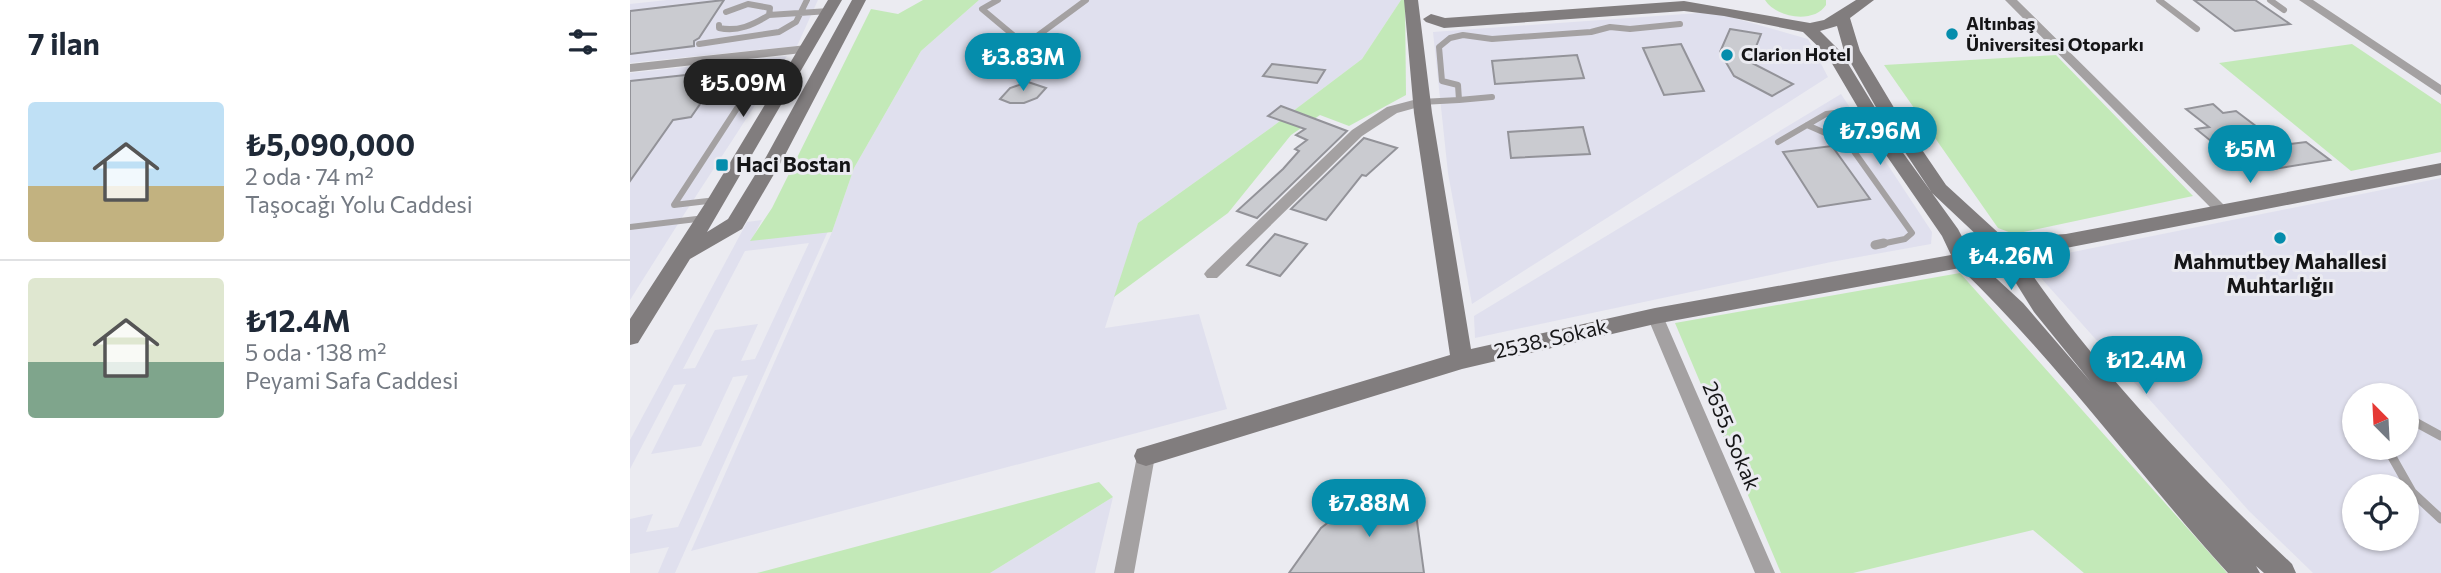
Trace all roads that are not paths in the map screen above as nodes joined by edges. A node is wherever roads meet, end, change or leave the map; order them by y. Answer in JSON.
{"nodes":[{"id":1,"x":807,"y":0,"type":"edge"},
{"id":2,"x":859,"y":0,"type":"edge"},
{"id":3,"x":998,"y":0,"type":"edge"},
{"id":4,"x":1086,"y":0,"type":"edge"},
{"id":5,"x":1647,"y":0,"type":"edge"},
{"id":6,"x":1742,"y":0,"type":"edge"},
{"id":7,"x":1867,"y":0,"type":"edge"},
{"id":8,"x":2011,"y":0,"type":"edge"},
{"id":9,"x":2159,"y":0,"type":"edge"},
{"id":10,"x":2270,"y":0,"type":"edge"},
{"id":11,"x":2305,"y":0,"type":"edge"},
{"id":12,"x":832,"y":5,"type":"edge"},
{"id":13,"x":1845,"y":9,"type":"edge"},
{"id":14,"x":2284,"y":10,"type":"dead end"},
{"id":15,"x":726,"y":12,"type":"dead end"},
{"id":16,"x":1604,"y":12,"type":"junction"},
{"id":17,"x":800,"y":13,"type":"junction"},
{"id":18,"x":1419,"y":13,"type":"edge"},
{"id":19,"x":769,"y":15,"type":"junction"},
{"id":20,"x":1773,"y":23,"type":"junction"},
{"id":21,"x":1680,"y":24,"type":"dead end"},
{"id":22,"x":719,"y":25,"type":"dead end"},
{"id":23,"x":1611,"y":27,"type":"junction"},
{"id":24,"x":1806,"y":27,"type":"junction"},
{"id":25,"x":2197,"y":29,"type":"dead end"},
{"id":26,"x":839,"y":39,"type":"junction"},
{"id":27,"x":699,"y":44,"type":"dead end"},
{"id":28,"x":807,"y":49,"type":"junction"},
{"id":29,"x":630,"y":68,"type":"edge"},
{"id":30,"x":795,"y":69,"type":"junction"},
{"id":31,"x":2441,"y":91,"type":"edge"},
{"id":32,"x":1492,"y":97,"type":"dead end"},
{"id":33,"x":1459,"y":100,"type":"junction"},
{"id":34,"x":1421,"y":102,"type":"junction"},
{"id":35,"x":1867,"y":109,"type":"junction"},
{"id":36,"x":1807,"y":125,"type":"junction"},
{"id":37,"x":1778,"y":142,"type":"dead end"},
{"id":38,"x":2441,"y":169,"type":"edge"},
{"id":39,"x":751,"y":197,"type":"junction"},
{"id":40,"x":717,"y":200,"type":"junction"},
{"id":41,"x":2222,"y":211,"type":"junction"},
{"id":42,"x":705,"y":218,"type":"junction"},
{"id":43,"x":630,"y":228,"type":"edge"},
{"id":44,"x":1875,"y":244,"type":"dead end"},
{"id":45,"x":2003,"y":249,"type":"junction"},
{"id":46,"x":682,"y":255,"type":"junction"},
{"id":47,"x":1968,"y":261,"type":"junction"},
{"id":48,"x":1212,"y":274,"type":"dead end"},
{"id":49,"x":1655,"y":316,"type":"junction"},
{"id":50,"x":630,"y":337,"type":"edge"},
{"id":51,"x":1462,"y":360,"type":"junction"},
{"id":52,"x":2419,"y":424,"type":"edge"},
{"id":53,"x":2441,"y":436,"type":"edge"},
{"id":54,"x":1146,"y":456,"type":"joint"},
{"id":55,"x":2394,"y":460,"type":"edge"},
{"id":56,"x":2441,"y":519,"type":"edge"},
{"id":57,"x":1124,"y":573,"type":"edge"},
{"id":58,"x":1765,"y":573,"type":"edge"},
{"id":59,"x":2246,"y":573,"type":"edge"},
{"id":60,"x":2282,"y":573,"type":"edge"}],
"edges":[{"from":1,"to":17,"type":"lane"},
{"from":2,"to":26,"type":"main road"},
{"from":3,"to":4,"type":"lane"},
{"from":5,"to":18,"type":"main road"},
{"from":6,"to":20,"type":"main road"},
{"from":7,"to":13,"type":"main road"},
{"from":8,"to":41,"type":"street"},
{"from":9,"to":25,"type":"lane"},
{"from":10,"to":14,"type":"lane"},
{"from":11,"to":31,"type":"street"},
{"from":12,"to":17,"type":"lane"},
{"from":12,"to":28,"type":"main road"},
{"from":13,"to":24,"type":"main road"},
{"from":13,"to":45,"type":"main road"},
{"from":15,"to":19,"type":"lane"},
{"from":16,"to":18,"type":"main road"},
{"from":16,"to":20,"type":"main road"},
{"from":16,"to":23,"type":"lane"},
{"from":17,"to":19,"type":"lane"},
{"from":17,"to":27,"type":"lane"},
{"from":18,"to":34,"type":"main road"},
{"from":19,"to":22,"type":"lane"},
{"from":20,"to":24,"type":"main road"},
{"from":21,"to":23,"type":"lane"},
{"from":23,"to":33,"type":"lane"},
{"from":24,"to":35,"type":"main road"},
{"from":26,"to":28,"type":"main road"},
{"from":26,"to":39,"type":"main road"},
{"from":28,"to":29,"type":"street"},
{"from":28,"to":30,"type":"main road"},
{"from":30,"to":40,"type":"main road"},
{"from":30,"to":40,"type":"lane"},
{"from":32,"to":33,"type":"lane"},
{"from":33,"to":34,"type":"lane"},
{"from":34,"to":48,"type":"street"},
{"from":34,"to":51,"type":"main road"},
{"from":35,"to":36,"type":"lane"},
{"from":35,"to":47,"type":"main road"},
{"from":36,"to":37,"type":"lane"},
{"from":36,"to":44,"type":"lane"},
{"from":38,"to":41,"type":"main road"},
{"from":39,"to":40,"type":"main road"},
{"from":39,"to":46,"type":"main road"},
{"from":40,"to":42,"type":"main road"},
{"from":41,"to":45,"type":"main road"},
{"from":42,"to":43,"type":"lane"},
{"from":42,"to":46,"type":"main road"},
{"from":45,"to":47,"type":"main road"},
{"from":45,"to":47,"type":"main road"},
{"from":45,"to":60,"type":"main road"},
{"from":46,"to":50,"type":"main road"},
{"from":47,"to":49,"type":"main road","name":"2538. Sokak"},
{"from":47,"to":59,"type":"main road"},
{"from":49,"to":51,"type":"main road","name":"2538. Sokak"},
{"from":49,"to":58,"type":"street","name":"2655. Sokak"},
{"from":51,"to":54,"type":"main road","name":"2538. Sokak"},
{"from":52,"to":53,"type":"lane"},
{"from":54,"to":57,"type":"street"},
{"from":55,"to":56,"type":"lane"}]}
